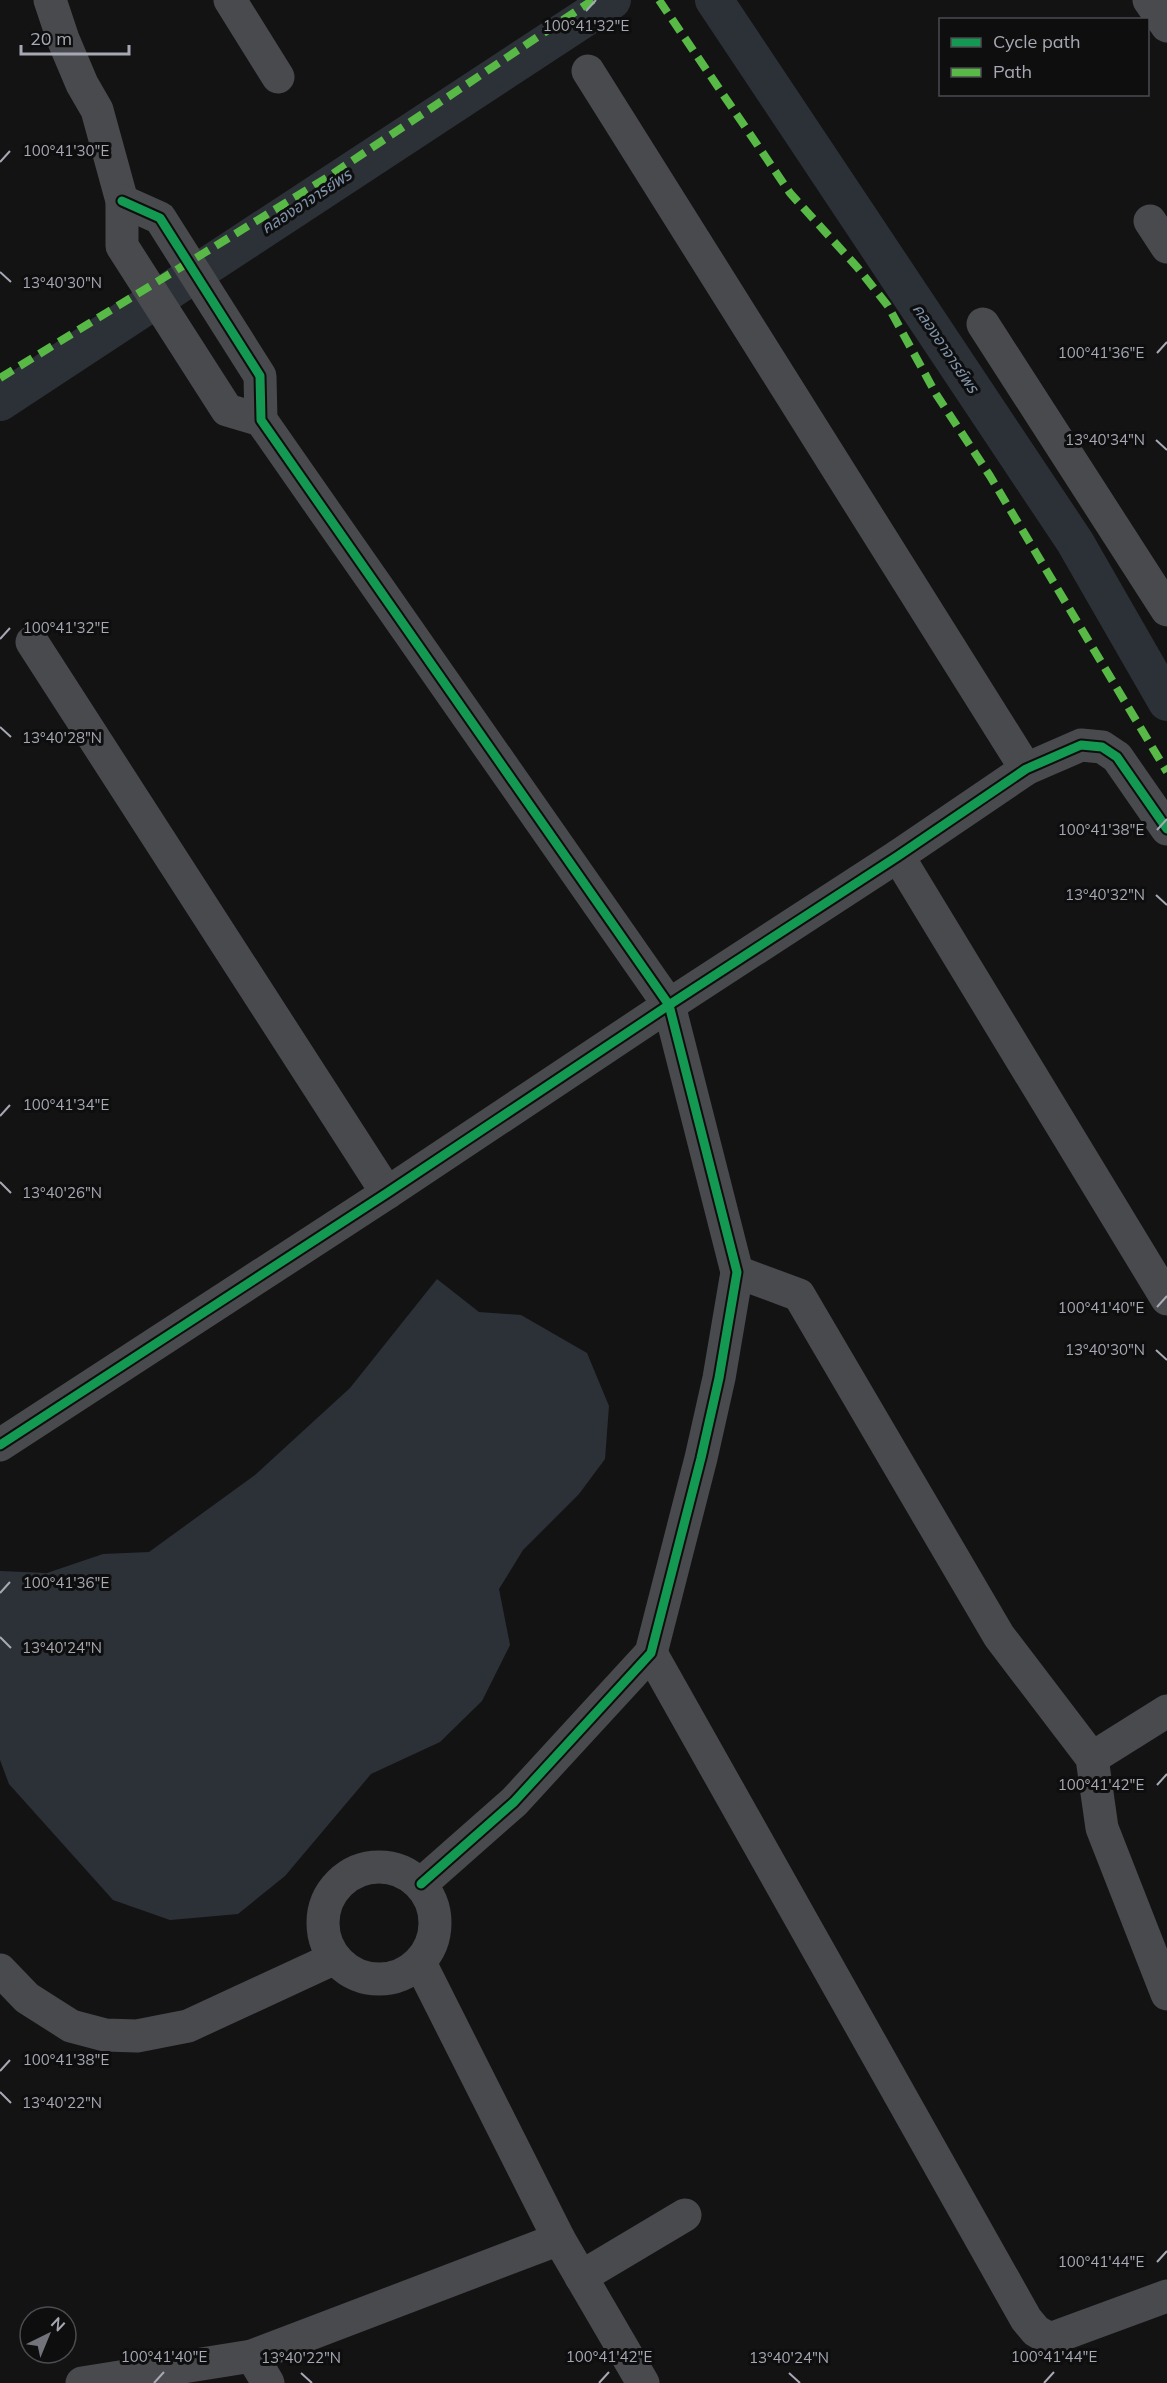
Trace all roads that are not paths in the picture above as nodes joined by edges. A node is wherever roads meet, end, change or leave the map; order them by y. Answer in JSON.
{"nodes":[{"id":1,"x":50,"y":0,"type":"edge"},
{"id":2,"x":230,"y":0,"type":"edge"},
{"id":3,"x":1149,"y":0,"type":"edge"},
{"id":4,"x":1167,"y":26,"type":"edge"},
{"id":5,"x":588,"y":71,"type":"dead end"},
{"id":6,"x":278,"y":77,"type":"dead end"},
{"id":7,"x":122,"y":201,"type":"junction"},
{"id":8,"x":983,"y":324,"type":"dead end"},
{"id":9,"x":261,"y":420,"type":"junction"},
{"id":10,"x":1167,"y":610,"type":"edge"},
{"id":11,"x":32,"y":642,"type":"dead end"},
{"id":12,"x":1026,"y":769,"type":"junction"},
{"id":13,"x":1167,"y":829,"type":"edge"},
{"id":14,"x":898,"y":856,"type":"junction"},
{"id":15,"x":669,"y":1005,"type":"junction"},
{"id":16,"x":387,"y":1193,"type":"junction"},
{"id":17,"x":737,"y":1272,"type":"junction"},
{"id":18,"x":1167,"y":1299,"type":"edge"},
{"id":19,"x":3,"y":1435,"type":"edge"},
{"id":20,"x":651,"y":1653,"type":"junction"},
{"id":21,"x":1167,"y":1711,"type":"edge"},
{"id":22,"x":1092,"y":1758,"type":"junction"},
{"id":23,"x":421,"y":1884,"type":"junction"},
{"id":24,"x":335,"y":1958,"type":"junction"},
{"id":25,"x":420,"y":1963,"type":"junction"},
{"id":26,"x":0,"y":1970,"type":"edge"},
{"id":27,"x":1167,"y":1994,"type":"edge"},
{"id":28,"x":684,"y":2215,"type":"dead end"},
{"id":29,"x":559,"y":2239,"type":"junction"},
{"id":30,"x":581,"y":2277,"type":"junction"},
{"id":31,"x":1167,"y":2296,"type":"edge"},
{"id":32,"x":260,"y":2370,"type":"edge"},
{"id":33,"x":82,"y":2383,"type":"edge"},
{"id":34,"x":644,"y":2383,"type":"edge"}],
"edges":[{"from":1,"to":7,"type":"street"},
{"from":2,"to":6,"type":"street"},
{"from":3,"to":4,"type":"street"},
{"from":5,"to":12,"type":"street"},
{"from":7,"to":9,"type":"street"},
{"from":7,"to":9,"type":"street"},
{"from":8,"to":10,"type":"street"},
{"from":9,"to":15,"type":"street"},
{"from":11,"to":16,"type":"street"},
{"from":12,"to":13,"type":"street"},
{"from":12,"to":14,"type":"street"},
{"from":14,"to":15,"type":"street"},
{"from":14,"to":18,"type":"street"},
{"from":15,"to":16,"type":"street"},
{"from":15,"to":17,"type":"street"},
{"from":16,"to":19,"type":"street"},
{"from":17,"to":20,"type":"street"},
{"from":17,"to":22,"type":"street"},
{"from":20,"to":23,"type":"street"},
{"from":20,"to":31,"type":"street"},
{"from":21,"to":22,"type":"street"},
{"from":22,"to":27,"type":"street"},
{"from":23,"to":24,"type":"street"},
{"from":23,"to":25,"type":"street"},
{"from":24,"to":25,"type":"street"},
{"from":24,"to":26,"type":"street"},
{"from":25,"to":29,"type":"street"},
{"from":28,"to":30,"type":"street"},
{"from":29,"to":30,"type":"street"},
{"from":29,"to":32,"type":"street"},
{"from":30,"to":34,"type":"street"},
{"from":32,"to":33,"type":"street"}]}
